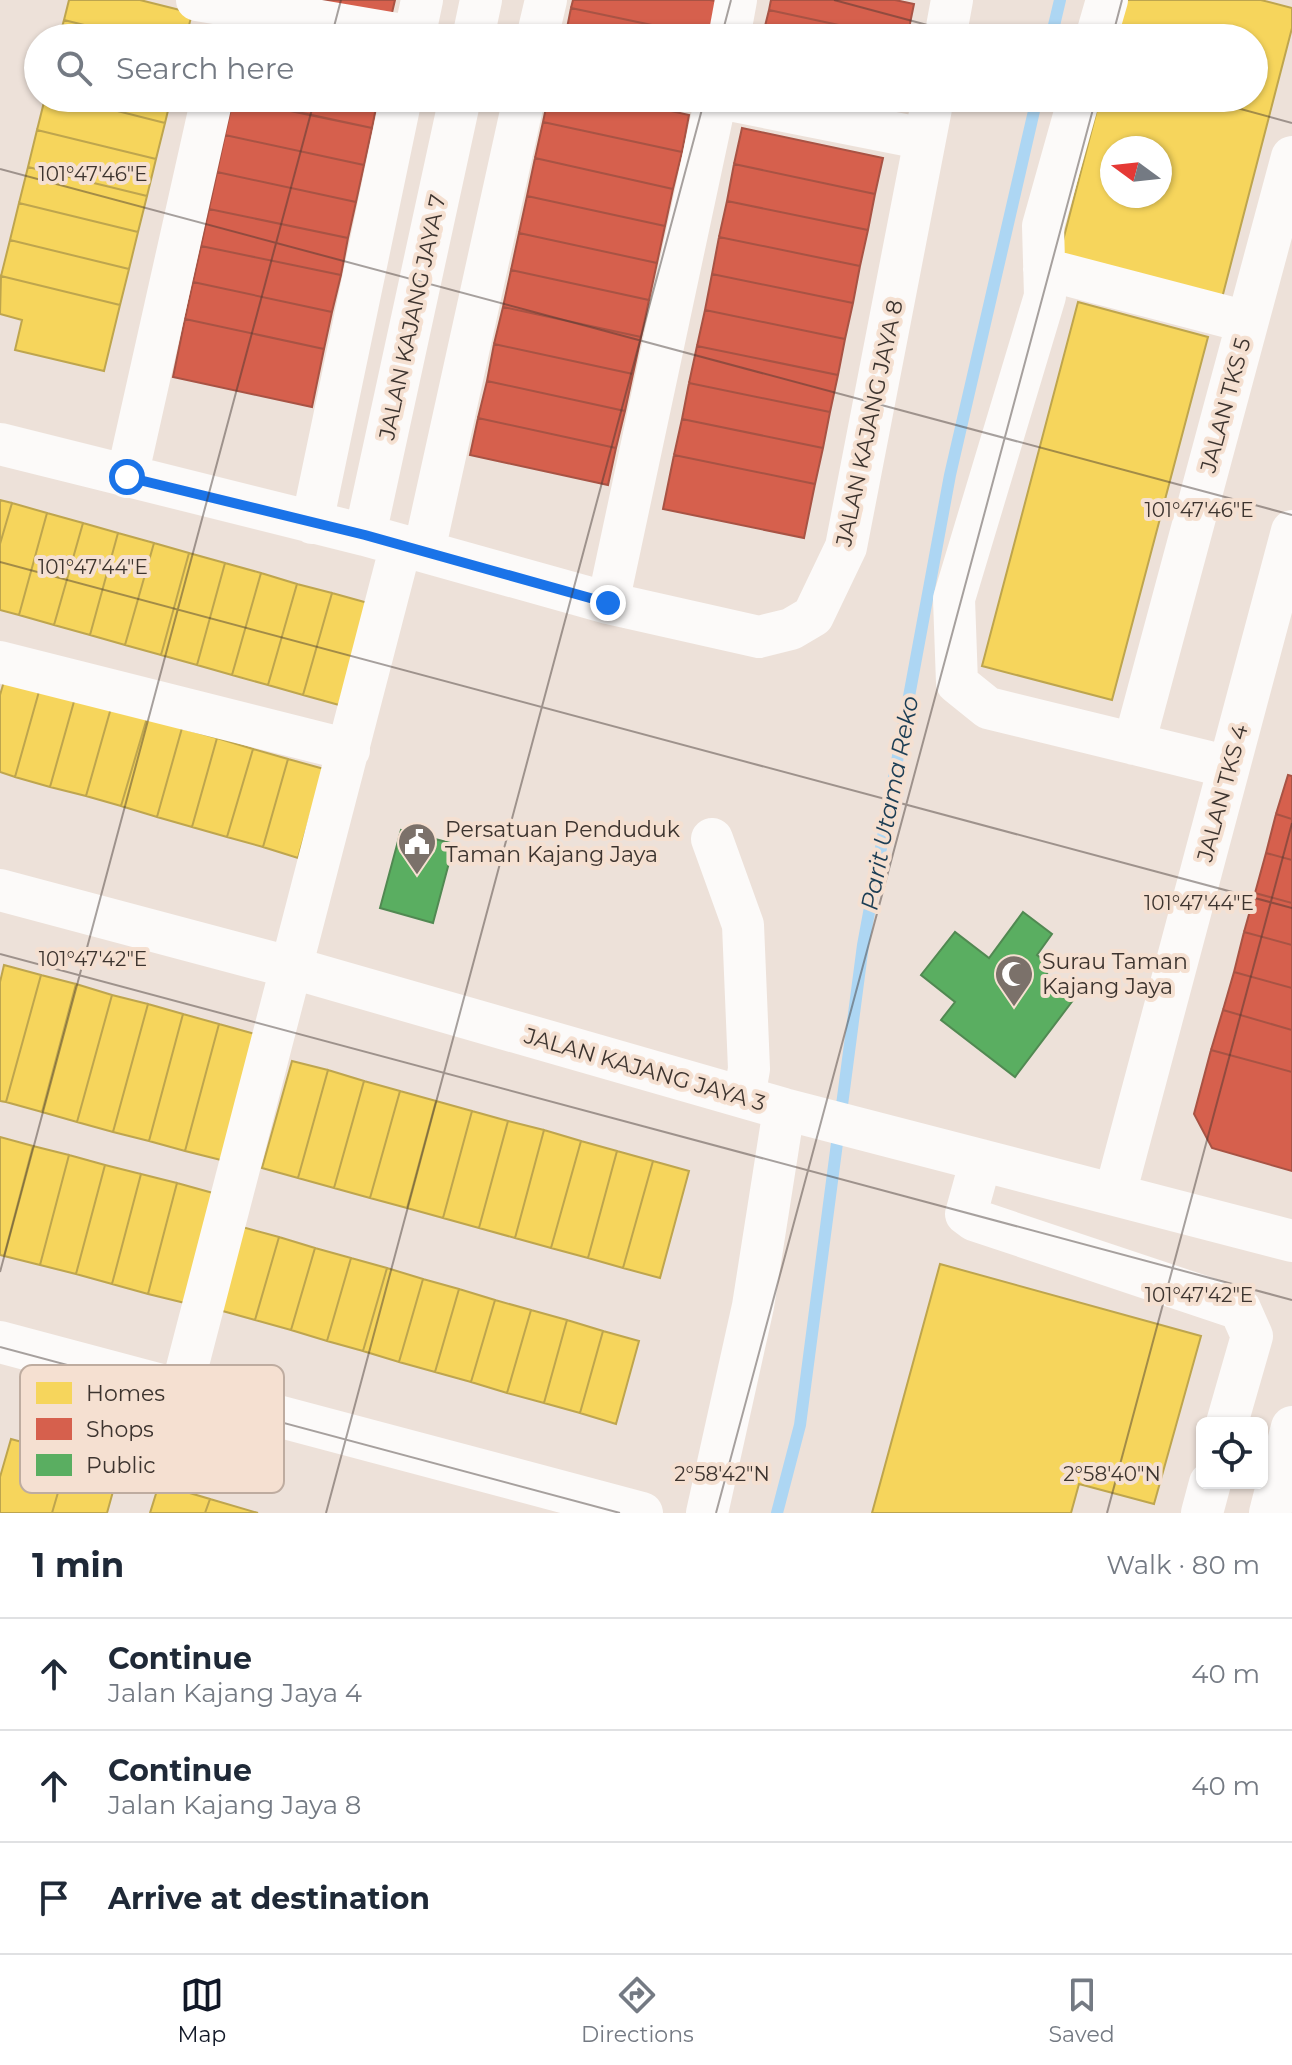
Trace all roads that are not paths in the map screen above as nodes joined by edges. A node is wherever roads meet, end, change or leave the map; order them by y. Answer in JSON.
{"nodes":[{"id":1,"x":422,"y":0,"type":"edge"},
{"id":2,"x":481,"y":0,"type":"edge"},
{"id":3,"x":546,"y":0,"type":"edge"},
{"id":4,"x":736,"y":0,"type":"edge"},
{"id":5,"x":952,"y":0,"type":"edge"},
{"id":6,"x":1107,"y":0,"type":"edge"},
{"id":7,"x":222,"y":11,"type":"edge"},
{"id":8,"x":314,"y":24,"type":"edge"},
{"id":9,"x":417,"y":24,"type":"edge"},
{"id":10,"x":476,"y":24,"type":"edge"},
{"id":11,"x":540,"y":24,"type":"edge"},
{"id":12,"x":732,"y":24,"type":"edge"},
{"id":13,"x":948,"y":24,"type":"edge"},
{"id":14,"x":1100,"y":24,"type":"edge"},
{"id":15,"x":209,"y":112,"type":"edge"},
{"id":16,"x":398,"y":112,"type":"edge"},
{"id":17,"x":458,"y":112,"type":"edge"},
{"id":18,"x":520,"y":112,"type":"edge"},
{"id":19,"x":715,"y":112,"type":"edge"},
{"id":20,"x":789,"y":112,"type":"edge"},
{"id":21,"x":930,"y":112,"type":"edge"},
{"id":22,"x":1075,"y":112,"type":"edge"},
{"id":23,"x":925,"y":139,"type":"junction"},
{"id":24,"x":1292,"y":157,"type":"edge"},
{"id":25,"x":1044,"y":269,"type":"junction"},
{"id":26,"x":1247,"y":322,"type":"junction"},
{"id":27,"x":0,"y":444,"type":"edge"},
{"id":28,"x":127,"y":477,"type":"junction"},
{"id":29,"x":312,"y":523,"type":"junction"},
{"id":30,"x":1292,"y":531,"type":"edge"},
{"id":31,"x":397,"y":544,"type":"junction"},
{"id":32,"x":1286,"y":578,"type":"edge"},
{"id":33,"x":608,"y":603,"type":"junction"},
{"id":34,"x":0,"y":662,"type":"edge"},
{"id":35,"x":1134,"y":744,"type":"junction"},
{"id":36,"x":349,"y":750,"type":"junction"},
{"id":37,"x":1229,"y":767,"type":"junction"},
{"id":38,"x":712,"y":839,"type":"dead end"},
{"id":39,"x":0,"y":890,"type":"edge"},
{"id":40,"x":293,"y":968,"type":"junction"},
{"id":41,"x":744,"y":1097,"type":"junction"},
{"id":42,"x":790,"y":1110,"type":"junction"},
{"id":43,"x":981,"y":1160,"type":"junction"},
{"id":44,"x":1115,"y":1194,"type":"junction"},
{"id":45,"x":1292,"y":1241,"type":"edge"},
{"id":46,"x":0,"y":1342,"type":"edge"},
{"id":47,"x":85,"y":1365,"type":"edge"},
{"id":48,"x":188,"y":1365,"type":"edge"},
{"id":49,"x":1229,"y":1417,"type":"edge"},
{"id":50,"x":284,"y":1418,"type":"edge"},
{"id":51,"x":1292,"y":1427,"type":"edge"},
{"id":52,"x":1208,"y":1489,"type":"edge"},
{"id":53,"x":642,"y":1513,"type":"edge"},
{"id":54,"x":707,"y":1513,"type":"edge"},
{"id":55,"x":1202,"y":1513,"type":"edge"},
{"id":56,"x":1270,"y":1513,"type":"edge"}],
"edges":[{"from":1,"to":9,"type":"street"},
{"from":2,"to":10,"type":"street"},
{"from":3,"to":11,"type":"street"},
{"from":4,"to":12,"type":"street"},
{"from":5,"to":13,"type":"street"},
{"from":6,"to":14,"type":"street"},
{"from":7,"to":8,"type":"street"},
{"from":15,"to":28,"type":"street"},
{"from":16,"to":29,"type":"street"},
{"from":17,"to":31,"type":"street","name":"JALAN KAJANG JAYA 7"},
{"from":18,"to":31,"type":"street"},
{"from":19,"to":33,"type":"street"},
{"from":20,"to":23,"type":"street"},
{"from":21,"to":23,"type":"street","name":"JALAN KAJANG JAYA 8"},
{"from":22,"to":25,"type":"street"},
{"from":23,"to":33,"type":"street","name":"JALAN KAJANG JAYA 8"},
{"from":24,"to":26,"type":"street","name":"JALAN TKS 5"},
{"from":25,"to":26,"type":"street"},
{"from":25,"to":35,"type":"street"},
{"from":26,"to":35,"type":"street","name":"JALAN TKS 5"},
{"from":27,"to":28,"type":"street","name":"JALAN KAJANG JAYA 8"},
{"from":28,"to":29,"type":"street","name":"JALAN KAJANG JAYA 8"},
{"from":29,"to":31,"type":"street","name":"JALAN KAJANG JAYA 8"},
{"from":30,"to":32,"type":"street","name":"JALAN TKS 4"},
{"from":31,"to":33,"type":"street","name":"JALAN KAJANG JAYA 8"},
{"from":31,"to":36,"type":"street"},
{"from":32,"to":37,"type":"street","name":"JALAN TKS 4"},
{"from":34,"to":36,"type":"street"},
{"from":35,"to":37,"type":"street"},
{"from":36,"to":40,"type":"street"},
{"from":37,"to":44,"type":"street","name":"JALAN TKS 4"},
{"from":38,"to":41,"type":"street"},
{"from":39,"to":40,"type":"street","name":"JALAN KAJANG JAYA 3"},
{"from":40,"to":41,"type":"street","name":"JALAN KAJANG JAYA 3"},
{"from":40,"to":48,"type":"street"},
{"from":41,"to":42,"type":"street","name":"JALAN KAJANG JAYA 3"},
{"from":42,"to":43,"type":"street","name":"JALAN KAJANG JAYA 3"},
{"from":42,"to":54,"type":"street"},
{"from":43,"to":44,"type":"street","name":"JALAN KAJANG JAYA 3"},
{"from":43,"to":49,"type":"street"},
{"from":44,"to":45,"type":"street","name":"JALAN KAJANG JAYA 3"},
{"from":46,"to":47,"type":"street"},
{"from":50,"to":53,"type":"street"},
{"from":51,"to":56,"type":"street"},
{"from":52,"to":55,"type":"street"}]}
